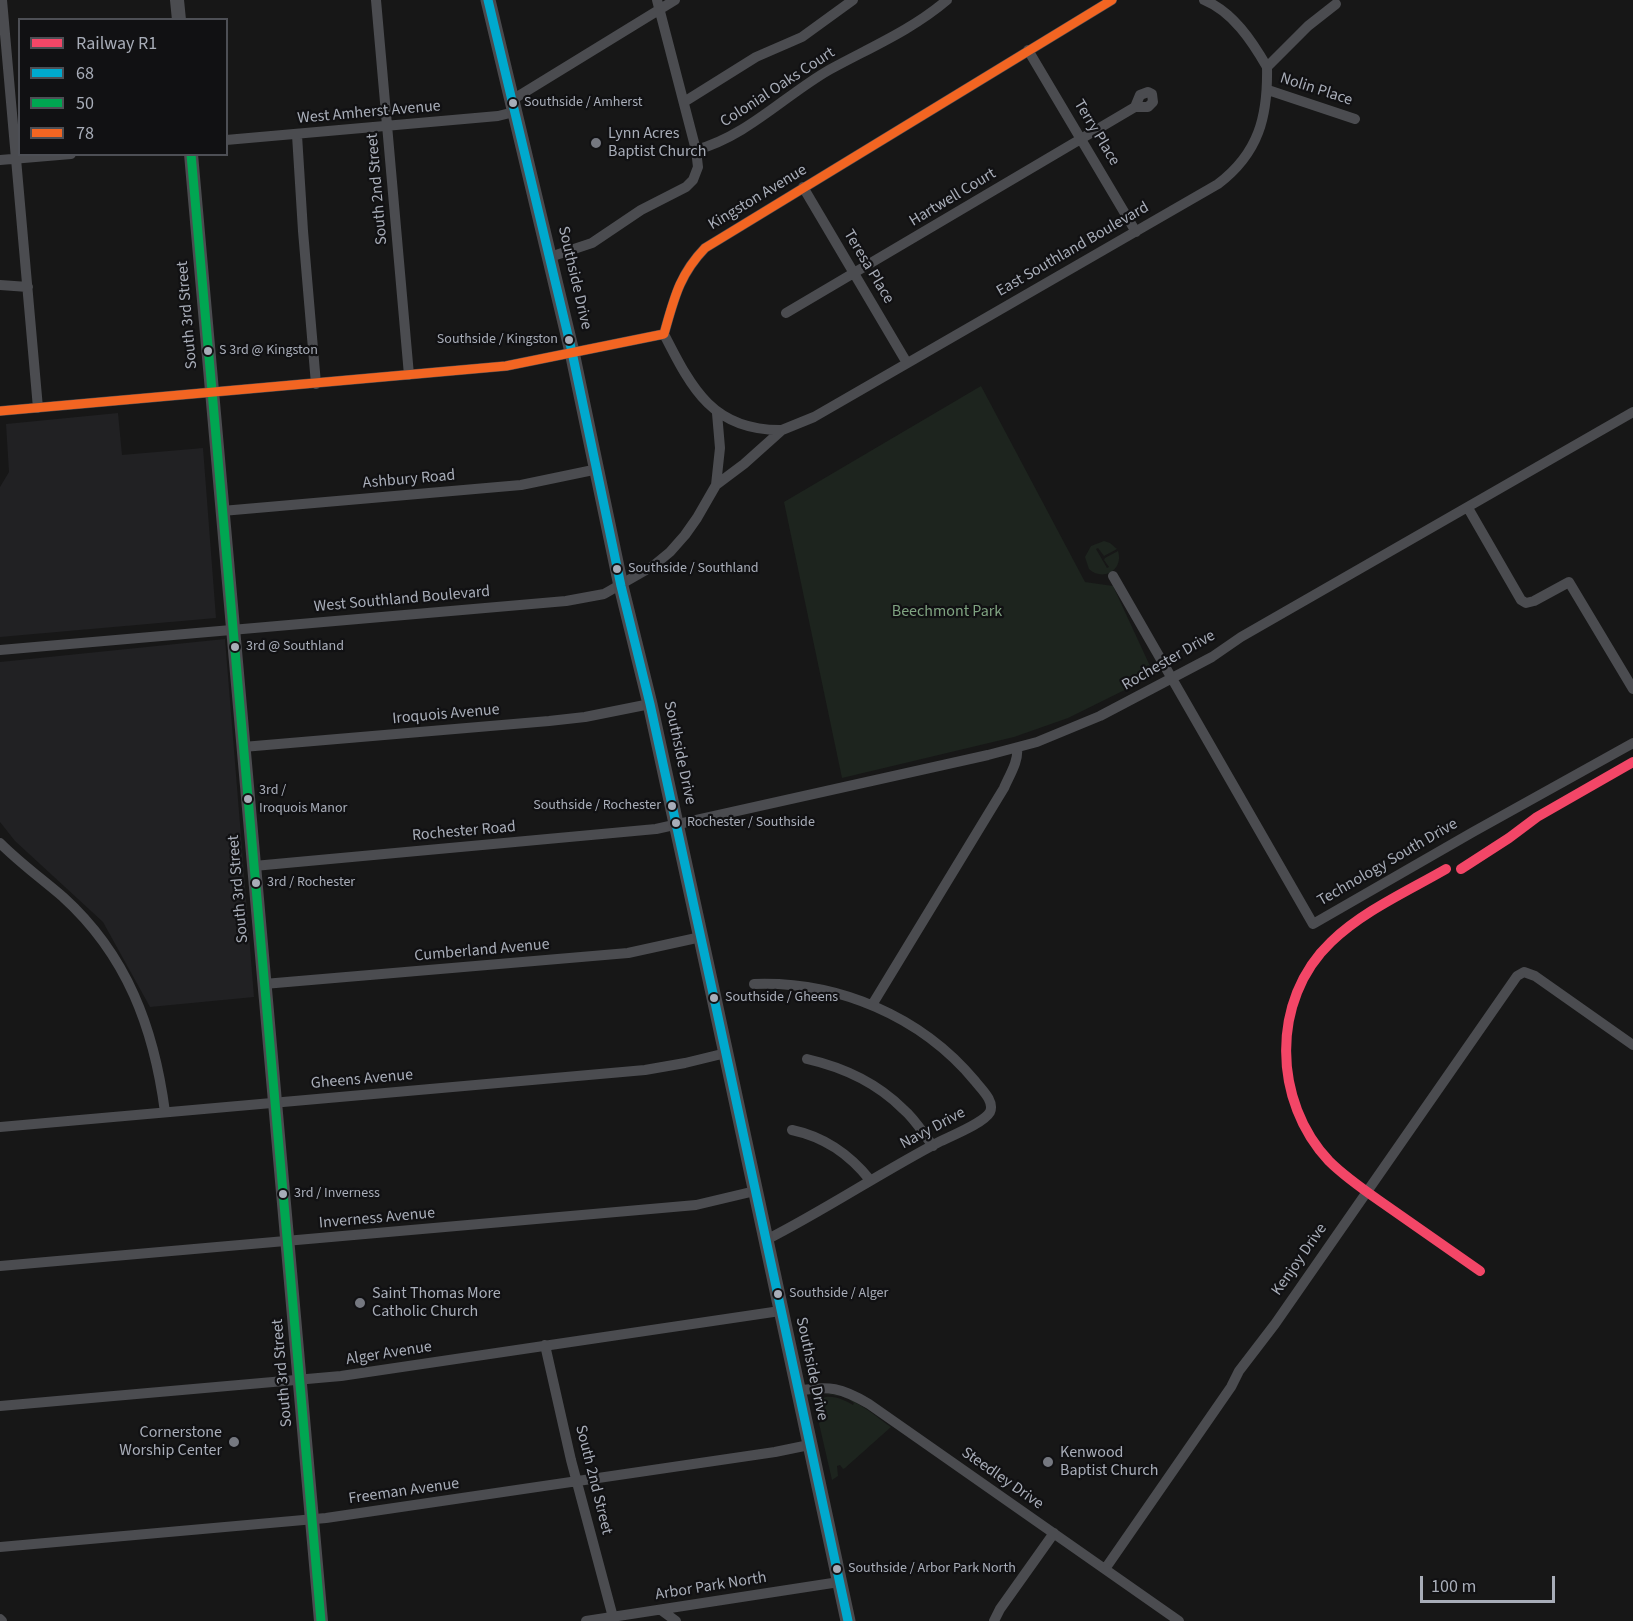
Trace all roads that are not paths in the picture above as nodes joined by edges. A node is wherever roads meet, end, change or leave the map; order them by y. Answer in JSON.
{"nodes":[{"id":1,"x":2,"y":0,"type":"edge"},
{"id":2,"x":177,"y":0,"type":"edge"},
{"id":3,"x":376,"y":0,"type":"edge"},
{"id":4,"x":488,"y":0,"type":"edge"},
{"id":5,"x":675,"y":0,"type":"edge"},
{"id":6,"x":853,"y":0,"type":"edge"},
{"id":7,"x":947,"y":0,"type":"edge"},
{"id":8,"x":1112,"y":0,"type":"edge"},
{"id":9,"x":1204,"y":0,"type":"edge"},
{"id":10,"x":1336,"y":3,"type":"dead end"},
{"id":11,"x":658,"y":5,"type":"edge"},
{"id":12,"x":179,"y":18,"type":"edge"},
{"id":13,"x":1028,"y":50,"type":"junction"},
{"id":14,"x":1267,"y":67,"type":"junction"},
{"id":15,"x":1268,"y":90,"type":"junction"},
{"id":16,"x":684,"y":102,"type":"junction"},
{"id":17,"x":513,"y":106,"type":"junction"},
{"id":18,"x":1135,"y":107,"type":"dead end"},
{"id":19,"x":1355,"y":119,"type":"dead end"},
{"id":20,"x":387,"y":126,"type":"junction"},
{"id":21,"x":297,"y":135,"type":"junction"},
{"id":22,"x":1082,"y":139,"type":"junction"},
{"id":23,"x":228,"y":140,"type":"edge"},
{"id":24,"x":696,"y":150,"type":"junction"},
{"id":25,"x":49,"y":156,"type":"edge"},
{"id":26,"x":190,"y":156,"type":"edge"},
{"id":27,"x":16,"y":159,"type":"junction"},
{"id":28,"x":0,"y":160,"type":"edge"},
{"id":29,"x":803,"y":187,"type":"junction"},
{"id":30,"x":1136,"y":232,"type":"junction"},
{"id":31,"x":550,"y":257,"type":"junction"},
{"id":32,"x":855,"y":273,"type":"junction"},
{"id":33,"x":0,"y":285,"type":"edge"},
{"id":34,"x":28,"y":287,"type":"junction"},
{"id":35,"x":786,"y":313,"type":"dead end"},
{"id":36,"x":664,"y":334,"type":"junction"},
{"id":37,"x":572,"y":352,"type":"junction"},
{"id":38,"x":907,"y":363,"type":"junction"},
{"id":39,"x":409,"y":375,"type":"junction"},
{"id":40,"x":316,"y":384,"type":"junction"},
{"id":41,"x":212,"y":392,"type":"junction"},
{"id":42,"x":38,"y":408,"type":"junction"},
{"id":43,"x":0,"y":411,"type":"edge"},
{"id":44,"x":1633,"y":412,"type":"edge"},
{"id":45,"x":717,"y":413,"type":"junction"},
{"id":46,"x":782,"y":430,"type":"junction"},
{"id":47,"x":749,"y":459,"type":"joint"},
{"id":48,"x":598,"y":469,"type":"junction"},
{"id":49,"x":716,"y":485,"type":"junction"},
{"id":50,"x":1468,"y":508,"type":"junction"},
{"id":51,"x":222,"y":511,"type":"junction"},
{"id":52,"x":1113,"y":576,"type":"dead end"},
{"id":53,"x":621,"y":586,"type":"junction"},
{"id":54,"x":233,"y":630,"type":"junction"},
{"id":55,"x":0,"y":650,"type":"edge"},
{"id":56,"x":1171,"y":678,"type":"junction"},
{"id":57,"x":1633,"y":689,"type":"edge"},
{"id":58,"x":650,"y":704,"type":"junction"},
{"id":59,"x":1633,"y":743,"type":"edge"},
{"id":60,"x":243,"y":747,"type":"junction"},
{"id":61,"x":1017,"y":748,"type":"junction"},
{"id":62,"x":676,"y":824,"type":"junction"},
{"id":63,"x":0,"y":843,"type":"edge"},
{"id":64,"x":254,"y":866,"type":"junction"},
{"id":65,"x":701,"y":937,"type":"junction"},
{"id":66,"x":264,"y":984,"type":"junction"},
{"id":67,"x":754,"y":984,"type":"dead end"},
{"id":68,"x":872,"y":1005,"type":"junction"},
{"id":69,"x":1633,"y":1045,"type":"edge"},
{"id":70,"x":726,"y":1053,"type":"junction"},
{"id":71,"x":807,"y":1059,"type":"dead end"},
{"id":72,"x":275,"y":1102,"type":"junction"},
{"id":73,"x":165,"y":1112,"type":"junction"},
{"id":74,"x":0,"y":1127,"type":"edge"},
{"id":75,"x":792,"y":1130,"type":"dead end"},
{"id":76,"x":933,"y":1146,"type":"junction"},
{"id":77,"x":870,"y":1180,"type":"junction"},
{"id":78,"x":755,"y":1191,"type":"junction"},
{"id":79,"x":766,"y":1240,"type":"junction"},
{"id":80,"x":287,"y":1241,"type":"junction"},
{"id":81,"x":0,"y":1266,"type":"edge"},
{"id":82,"x":780,"y":1311,"type":"junction"},
{"id":83,"x":545,"y":1346,"type":"junction"},
{"id":84,"x":300,"y":1380,"type":"junction"},
{"id":85,"x":798,"y":1391,"type":"junction"},
{"id":86,"x":0,"y":1406,"type":"edge"},
{"id":87,"x":809,"y":1445,"type":"junction"},
{"id":88,"x":576,"y":1482,"type":"junction"},
{"id":89,"x":312,"y":1518,"type":"junction"},
{"id":90,"x":1054,"y":1533,"type":"junction"},
{"id":91,"x":0,"y":1547,"type":"edge"},
{"id":92,"x":1105,"y":1569,"type":"junction"},
{"id":93,"x":840,"y":1582,"type":"junction"},
{"id":94,"x":661,"y":1610,"type":"junction"},
{"id":95,"x":614,"y":1619,"type":"edge"},
{"id":96,"x":321,"y":1621,"type":"edge"},
{"id":97,"x":586,"y":1621,"type":"edge"},
{"id":98,"x":676,"y":1621,"type":"edge"},
{"id":99,"x":848,"y":1621,"type":"edge"},
{"id":100,"x":994,"y":1621,"type":"edge"},
{"id":101,"x":1179,"y":1621,"type":"edge"}],
"edges":[{"from":1,"to":27,"type":"street"},
{"from":2,"to":12,"type":"street"},
{"from":3,"to":20,"type":"street","name":"South 2nd Street"},
{"from":4,"to":17,"type":"main road","name":"Southside Drive"},
{"from":5,"to":11,"type":"street","name":"West Amherst Avenue"},
{"from":6,"to":16,"type":"street","name":"Colonial Oaks Court"},
{"from":7,"to":24,"type":"street","name":"Colonial Oaks Court"},
{"from":8,"to":13,"type":"street","name":"Kingston Avenue"},
{"from":9,"to":14,"type":"street"},
{"from":10,"to":14,"type":"street"},
{"from":11,"to":16,"type":"street"},
{"from":11,"to":17,"type":"street","name":"West Amherst Avenue"},
{"from":13,"to":22,"type":"street","name":"Terry Place"},
{"from":13,"to":29,"type":"street","name":"Kingston Avenue"},
{"from":14,"to":15,"type":"street","name":"East Southland Boulevard"},
{"from":15,"to":19,"type":"street","name":"Nolin Place"},
{"from":15,"to":30,"type":"street","name":"East Southland Boulevard"},
{"from":16,"to":24,"type":"street"},
{"from":17,"to":20,"type":"street","name":"West Amherst Avenue"},
{"from":17,"to":31,"type":"main road","name":"Southside Drive"},
{"from":18,"to":22,"type":"street","name":"Hartwell Court"},
{"from":20,"to":21,"type":"street","name":"West Amherst Avenue"},
{"from":20,"to":39,"type":"street","name":"South 2nd Street"},
{"from":21,"to":23,"type":"street","name":"West Amherst Avenue"},
{"from":21,"to":40,"type":"street"},
{"from":22,"to":30,"type":"street","name":"Terry Place"},
{"from":22,"to":32,"type":"street","name":"Hartwell Court"},
{"from":24,"to":31,"type":"street"},
{"from":25,"to":27,"type":"street"},
{"from":26,"to":41,"type":"street","name":"South 3rd Street"},
{"from":27,"to":28,"type":"street"},
{"from":27,"to":34,"type":"street"},
{"from":29,"to":32,"type":"street","name":"Teresa Place"},
{"from":29,"to":36,"type":"street","name":"Kingston Avenue"},
{"from":30,"to":38,"type":"street","name":"East Southland Boulevard"},
{"from":31,"to":37,"type":"main road","name":"Southside Drive"},
{"from":32,"to":35,"type":"street","name":"Hartwell Court"},
{"from":32,"to":38,"type":"street","name":"Teresa Place"},
{"from":33,"to":34,"type":"street"},
{"from":34,"to":42,"type":"street"},
{"from":36,"to":37,"type":"street"},
{"from":36,"to":45,"type":"street"},
{"from":37,"to":39,"type":"street"},
{"from":37,"to":48,"type":"main road","name":"Southside Drive"},
{"from":38,"to":46,"type":"street","name":"East Southland Boulevard"},
{"from":39,"to":40,"type":"street"},
{"from":40,"to":41,"type":"street"},
{"from":41,"to":42,"type":"street"},
{"from":41,"to":51,"type":"street","name":"South 3rd Street"},
{"from":42,"to":43,"type":"street"},
{"from":44,"to":50,"type":"street","name":"Rochester Drive"},
{"from":45,"to":46,"type":"street"},
{"from":45,"to":49,"type":"street"},
{"from":46,"to":47,"type":"street","name":"East Southland Boulevard"},
{"from":47,"to":49,"type":"street","name":"West Southland Boulevard"},
{"from":48,"to":51,"type":"street","name":"Ashbury Road"},
{"from":48,"to":53,"type":"main road","name":"Southside Drive"},
{"from":49,"to":53,"type":"street","name":"West Southland Boulevard"},
{"from":50,"to":56,"type":"street","name":"Rochester Drive"},
{"from":50,"to":57,"type":"street"},
{"from":51,"to":54,"type":"street","name":"South 3rd Street"},
{"from":52,"to":56,"type":"street"},
{"from":53,"to":54,"type":"street","name":"West Southland Boulevard"},
{"from":53,"to":58,"type":"main road","name":"Southside Drive"},
{"from":54,"to":55,"type":"street","name":"West Southland Boulevard"},
{"from":54,"to":60,"type":"street","name":"South 3rd Street"},
{"from":56,"to":59,"type":"street","name":"Technology South Drive"},
{"from":56,"to":61,"type":"street","name":"Rochester Drive"},
{"from":58,"to":60,"type":"street","name":"Iroquois Avenue"},
{"from":58,"to":62,"type":"main road","name":"Southside Drive"},
{"from":60,"to":64,"type":"street","name":"South 3rd Street"},
{"from":61,"to":62,"type":"street","name":"Rochester Drive"},
{"from":61,"to":68,"type":"street"},
{"from":62,"to":64,"type":"street","name":"Rochester Road"},
{"from":62,"to":65,"type":"main road","name":"Southside Drive"},
{"from":63,"to":73,"type":"street"},
{"from":64,"to":66,"type":"street","name":"South 3rd Street"},
{"from":65,"to":66,"type":"street","name":"Cumberland Avenue"},
{"from":65,"to":70,"type":"main road","name":"Southside Drive"},
{"from":66,"to":72,"type":"street","name":"South 3rd Street"},
{"from":67,"to":68,"type":"street","name":"Navy Drive"},
{"from":68,"to":76,"type":"street","name":"Navy Drive"},
{"from":69,"to":92,"type":"street","name":"Kenjoy Drive"},
{"from":70,"to":72,"type":"street","name":"Gheens Avenue"},
{"from":70,"to":78,"type":"main road","name":"Southside Drive"},
{"from":71,"to":76,"type":"street"},
{"from":72,"to":73,"type":"street","name":"Gheens Avenue"},
{"from":72,"to":80,"type":"street","name":"South 3rd Street"},
{"from":73,"to":74,"type":"street","name":"Gheens Avenue"},
{"from":75,"to":77,"type":"street"},
{"from":76,"to":77,"type":"street","name":"Navy Drive"},
{"from":77,"to":79,"type":"street","name":"Navy Drive"},
{"from":78,"to":79,"type":"main road","name":"Southside Drive"},
{"from":78,"to":80,"type":"street","name":"Inverness Avenue"},
{"from":79,"to":82,"type":"main road","name":"Southside Drive"},
{"from":80,"to":81,"type":"street","name":"Inverness Avenue"},
{"from":80,"to":84,"type":"street","name":"South 3rd Street"},
{"from":82,"to":83,"type":"street","name":"Alger Avenue"},
{"from":82,"to":85,"type":"main road","name":"Southside Drive"},
{"from":83,"to":84,"type":"street","name":"Alger Avenue"},
{"from":83,"to":88,"type":"street","name":"South 2nd Street"},
{"from":84,"to":86,"type":"street","name":"Alger Avenue"},
{"from":84,"to":89,"type":"street","name":"South 3rd Street"},
{"from":85,"to":87,"type":"main road","name":"Southside Drive"},
{"from":85,"to":90,"type":"street","name":"Steedley Drive"},
{"from":87,"to":88,"type":"street","name":"Freeman Avenue"},
{"from":87,"to":93,"type":"main road","name":"Southside Drive"},
{"from":88,"to":89,"type":"street","name":"Freeman Avenue"},
{"from":88,"to":95,"type":"street","name":"South 2nd Street"},
{"from":89,"to":91,"type":"street","name":"Freeman Avenue"},
{"from":89,"to":96,"type":"street","name":"South 3rd Street"},
{"from":90,"to":92,"type":"street","name":"Steedley Drive"},
{"from":90,"to":100,"type":"street"},
{"from":92,"to":101,"type":"street","name":"Steedley Drive"},
{"from":93,"to":94,"type":"street","name":"Arbor Park North"},
{"from":93,"to":99,"type":"main road","name":"Southside Drive"},
{"from":94,"to":95,"type":"street","name":"Arbor Park North"},
{"from":94,"to":98,"type":"street"},
{"from":95,"to":97,"type":"street","name":"Arbor Park North"}]}
